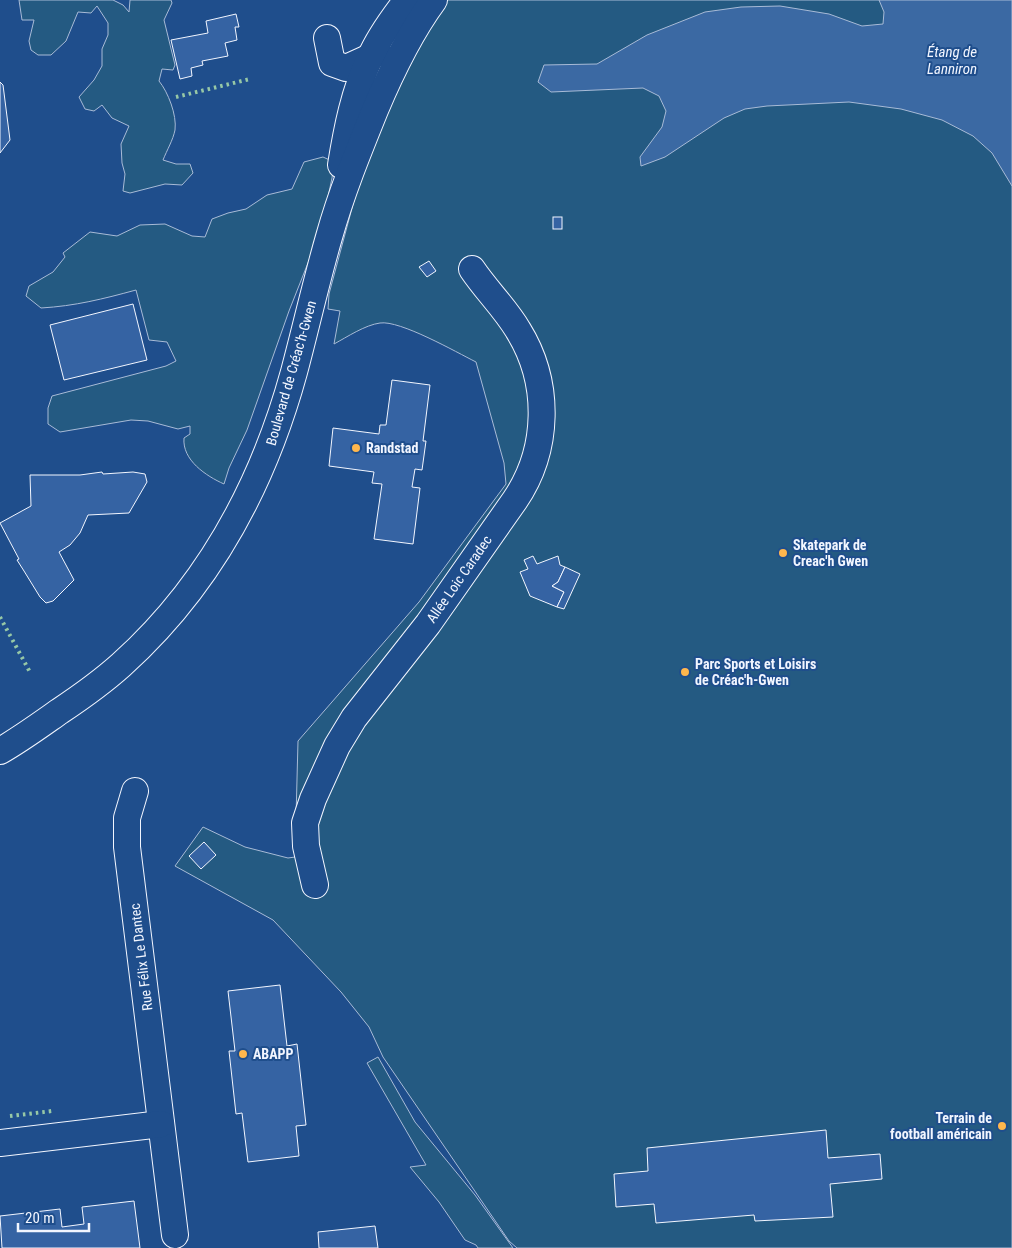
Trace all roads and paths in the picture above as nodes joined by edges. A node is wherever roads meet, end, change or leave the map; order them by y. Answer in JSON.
{"nodes":[{"id":1,"x":407,"y":0,"type":"edge"},
{"id":2,"x":434,"y":0,"type":"edge"},
{"id":3,"x":370,"y":22,"type":"dead end"},
{"id":4,"x":327,"y":38,"type":"dead end"},
{"id":5,"x":409,"y":38,"type":"junction"},
{"id":6,"x":370,"y":58,"type":"junction"},
{"id":7,"x":370,"y":122,"type":"junction"},
{"id":8,"x":330,"y":235,"type":"junction"},
{"id":9,"x":472,"y":269,"type":"dead end"},
{"id":10,"x":66,"y":707,"type":"junction"},
{"id":11,"x":0,"y":733,"type":"edge"},
{"id":12,"x":0,"y":750,"type":"edge"},
{"id":13,"x":135,"y":791,"type":"dead end"},
{"id":14,"x":316,"y":885,"type":"dead end"},
{"id":15,"x":161,"y":1124,"type":"junction"},
{"id":16,"x":0,"y":1143,"type":"edge"},
{"id":17,"x":173,"y":1225,"type":"dead end"}],
"edges":[{"from":1,"to":6,"type":"street","name":"Boulevard de Créac'h-Gwen"},
{"from":2,"to":5,"type":"street","name":"Boulevard de Créac'h-Gwen"},
{"from":3,"to":6,"type":"street"},
{"from":4,"to":6,"type":"street"},
{"from":5,"to":6,"type":"street"},
{"from":5,"to":7,"type":"street","name":"Boulevard de Créac'h-Gwen"},
{"from":6,"to":7,"type":"street"},
{"from":6,"to":8,"type":"street","name":"Boulevard de Créac'h-Gwen"},
{"from":7,"to":8,"type":"street","name":"Boulevard de Créac'h-Gwen"},
{"from":8,"to":10,"type":"street","name":"Boulevard de Créac'h-Gwen"},
{"from":9,"to":14,"type":"street","name":"Allée Loic Caradec"},
{"from":10,"to":11,"type":"street","name":"Boulevard de Créac'h-Gwen"},
{"from":10,"to":12,"type":"street","name":"Boulevard de Créac'h-Gwen"},
{"from":13,"to":15,"type":"street","name":"Rue Félix Le Dantec"},
{"from":15,"to":16,"type":"street"},
{"from":15,"to":17,"type":"street","name":"Rue Félix Le Dantec"}]}
